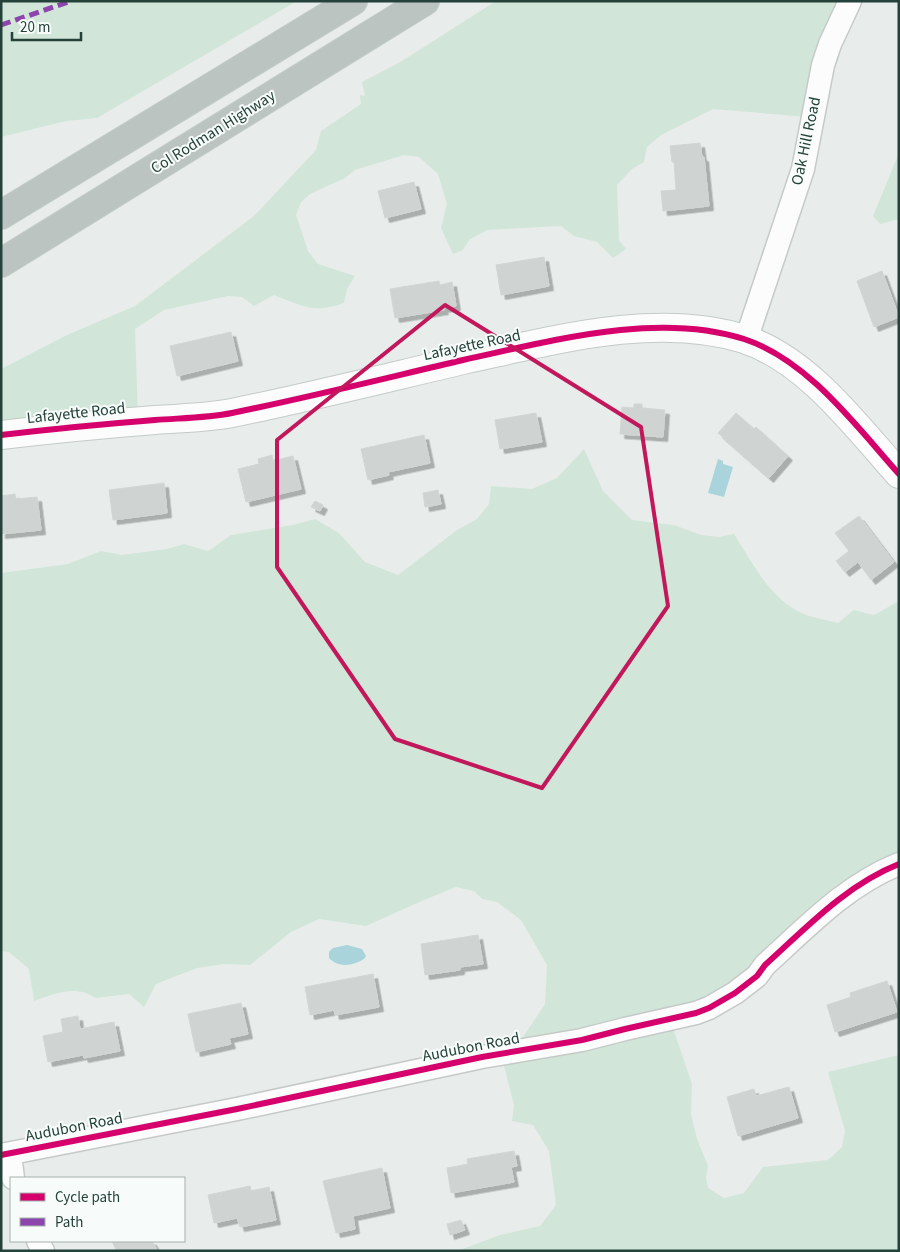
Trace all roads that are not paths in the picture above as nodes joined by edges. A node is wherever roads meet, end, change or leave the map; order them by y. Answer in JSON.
{"nodes":[{"id":1,"x":353,"y":1,"type":"edge"},
{"id":2,"x":425,"y":1,"type":"edge"},
{"id":3,"x":850,"y":1,"type":"edge"},
{"id":4,"x":1,"y":215,"type":"edge"},
{"id":5,"x":1,"y":263,"type":"edge"},
{"id":6,"x":746,"y":340,"type":"junction"},
{"id":7,"x":1,"y":435,"type":"edge"},
{"id":8,"x":899,"y":474,"type":"edge"},
{"id":9,"x":899,"y":864,"type":"edge"},
{"id":10,"x":6,"y":1154,"type":"edge"},
{"id":11,"x":13,"y":1177,"type":"edge"}],
"edges":[{"from":1,"to":4,"type":"highway"},
{"from":2,"to":5,"type":"highway","name":"Col Rodman Highway"},
{"from":3,"to":6,"type":"street","name":"Oak Hill Road"},
{"from":6,"to":7,"type":"street","name":"Lafayette Road"},
{"from":6,"to":8,"type":"street","name":"Lafayette Road"},
{"from":9,"to":10,"type":"street","name":"Audubon Road"},
{"from":10,"to":11,"type":"street"}]}
